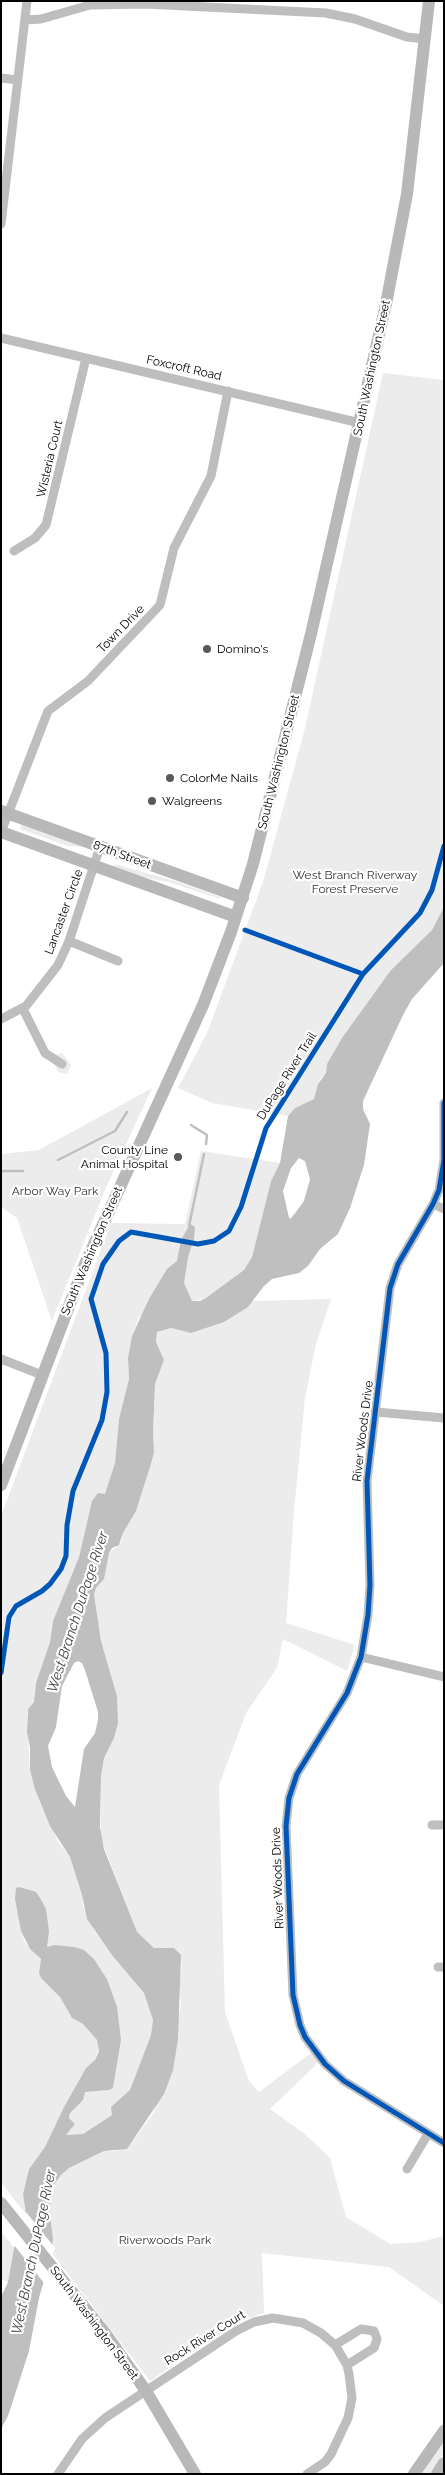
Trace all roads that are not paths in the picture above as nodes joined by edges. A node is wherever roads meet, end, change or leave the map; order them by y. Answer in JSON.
{"nodes":[{"id":1,"x":27,"y":1,"type":"edge"},
{"id":2,"x":429,"y":1,"type":"edge"},
{"id":3,"x":25,"y":20,"type":"junction"},
{"id":4,"x":425,"y":39,"type":"junction"},
{"id":5,"x":1,"y":78,"type":"edge"},
{"id":6,"x":18,"y":80,"type":"junction"},
{"id":7,"x":1,"y":224,"type":"edge"},
{"id":8,"x":1,"y":338,"type":"edge"},
{"id":9,"x":86,"y":358,"type":"junction"},
{"id":10,"x":228,"y":390,"type":"junction"},
{"id":11,"x":360,"y":423,"type":"junction"},
{"id":12,"x":14,"y":551,"type":"dead end"},
{"id":13,"x":5,"y":812,"type":"edge"},
{"id":14,"x":1,"y":832,"type":"edge"},
{"id":15,"x":100,"y":847,"type":"junction"},
{"id":16,"x":94,"y":866,"type":"junction"},
{"id":17,"x":243,"y":898,"type":"junction"},
{"id":18,"x":236,"y":918,"type":"junction"},
{"id":19,"x":69,"y":940,"type":"junction"},
{"id":20,"x":118,"y":961,"type":"dead end"},
{"id":21,"x":23,"y":1009,"type":"junction"},
{"id":22,"x":1,"y":1019,"type":"edge"},
{"id":23,"x":62,"y":1064,"type":"dead end"},
{"id":24,"x":444,"y":1103,"type":"edge"},
{"id":25,"x":433,"y":1204,"type":"junction"},
{"id":26,"x":444,"y":1209,"type":"edge"},
{"id":27,"x":1,"y":1359,"type":"edge"},
{"id":28,"x":42,"y":1375,"type":"junction"},
{"id":29,"x":376,"y":1412,"type":"junction"},
{"id":30,"x":444,"y":1418,"type":"edge"},
{"id":31,"x":1,"y":1485,"type":"edge"},
{"id":32,"x":361,"y":1657,"type":"junction"},
{"id":33,"x":444,"y":1677,"type":"edge"},
{"id":34,"x":432,"y":1825,"type":"dead end"},
{"id":35,"x":444,"y":1825,"type":"edge"},
{"id":36,"x":428,"y":2134,"type":"junction"},
{"id":37,"x":444,"y":2143,"type":"edge"},
{"id":38,"x":407,"y":2169,"type":"dead end"},
{"id":39,"x":1,"y":2203,"type":"edge"},
{"id":40,"x":335,"y":2345,"type":"junction"},
{"id":41,"x":347,"y":2365,"type":"junction"},
{"id":42,"x":146,"y":2391,"type":"junction"},
{"id":43,"x":444,"y":2431,"type":"edge"},
{"id":44,"x":444,"y":2463,"type":"edge"},
{"id":45,"x":58,"y":2474,"type":"edge"},
{"id":46,"x":196,"y":2474,"type":"edge"},
{"id":47,"x":307,"y":2474,"type":"edge"},
{"id":48,"x":414,"y":2474,"type":"edge"},
{"id":49,"x":437,"y":2474,"type":"edge"}],
"edges":[{"from":1,"to":3,"type":"street"},
{"from":2,"to":4,"type":"main road","name":"South Washington Street"},
{"from":3,"to":4,"type":"street"},
{"from":3,"to":6,"type":"street"},
{"from":4,"to":11,"type":"main road","name":"South Washington Street"},
{"from":5,"to":6,"type":"street"},
{"from":6,"to":7,"type":"street"},
{"from":8,"to":9,"type":"street","name":"Foxcroft Road"},
{"from":9,"to":10,"type":"street","name":"Foxcroft Road"},
{"from":9,"to":12,"type":"street","name":"Wisteria Court"},
{"from":10,"to":11,"type":"street","name":"Foxcroft Road"},
{"from":10,"to":13,"type":"street","name":"Town Drive"},
{"from":11,"to":17,"type":"main road","name":"South Washington Street"},
{"from":13,"to":14,"type":"street","name":"Town Drive"},
{"from":13,"to":15,"type":"main road","name":"87th Street"},
{"from":14,"to":16,"type":"main road","name":"87th Street"},
{"from":15,"to":16,"type":"street","name":"Lancaster Circle"},
{"from":15,"to":17,"type":"main road","name":"87th Street"},
{"from":16,"to":18,"type":"main road","name":"87th Street"},
{"from":16,"to":19,"type":"street","name":"Lancaster Circle"},
{"from":17,"to":18,"type":"main road","name":"South Washington Street"},
{"from":18,"to":28,"type":"main road","name":"South Washington Street"},
{"from":19,"to":20,"type":"street"},
{"from":19,"to":21,"type":"street","name":"Lancaster Circle"},
{"from":21,"to":22,"type":"street","name":"Lancaster Circle"},
{"from":21,"to":23,"type":"street"},
{"from":24,"to":25,"type":"street","name":"River Woods Drive"},
{"from":25,"to":26,"type":"street"},
{"from":25,"to":29,"type":"street","name":"River Woods Drive"},
{"from":27,"to":28,"type":"street"},
{"from":28,"to":31,"type":"main road","name":"South Washington Street"},
{"from":29,"to":30,"type":"street"},
{"from":29,"to":32,"type":"street","name":"River Woods Drive"},
{"from":32,"to":33,"type":"street"},
{"from":32,"to":36,"type":"street","name":"River Woods Drive"},
{"from":34,"to":35,"type":"street"},
{"from":36,"to":37,"type":"street","name":"River Woods Drive"},
{"from":36,"to":38,"type":"street"},
{"from":39,"to":42,"type":"main road","name":"South Washington Street"},
{"from":40,"to":41,"type":"street","name":"Rock River Court"},
{"from":40,"to":41,"type":"street"},
{"from":40,"to":42,"type":"street","name":"Rock River Court"},
{"from":41,"to":47,"type":"street","name":"Rock River Court"},
{"from":42,"to":45,"type":"street","name":"Rock River Court"},
{"from":42,"to":46,"type":"main road","name":"South Washington Street"},
{"from":43,"to":48,"type":"main road"},
{"from":44,"to":49,"type":"main road"}]}
